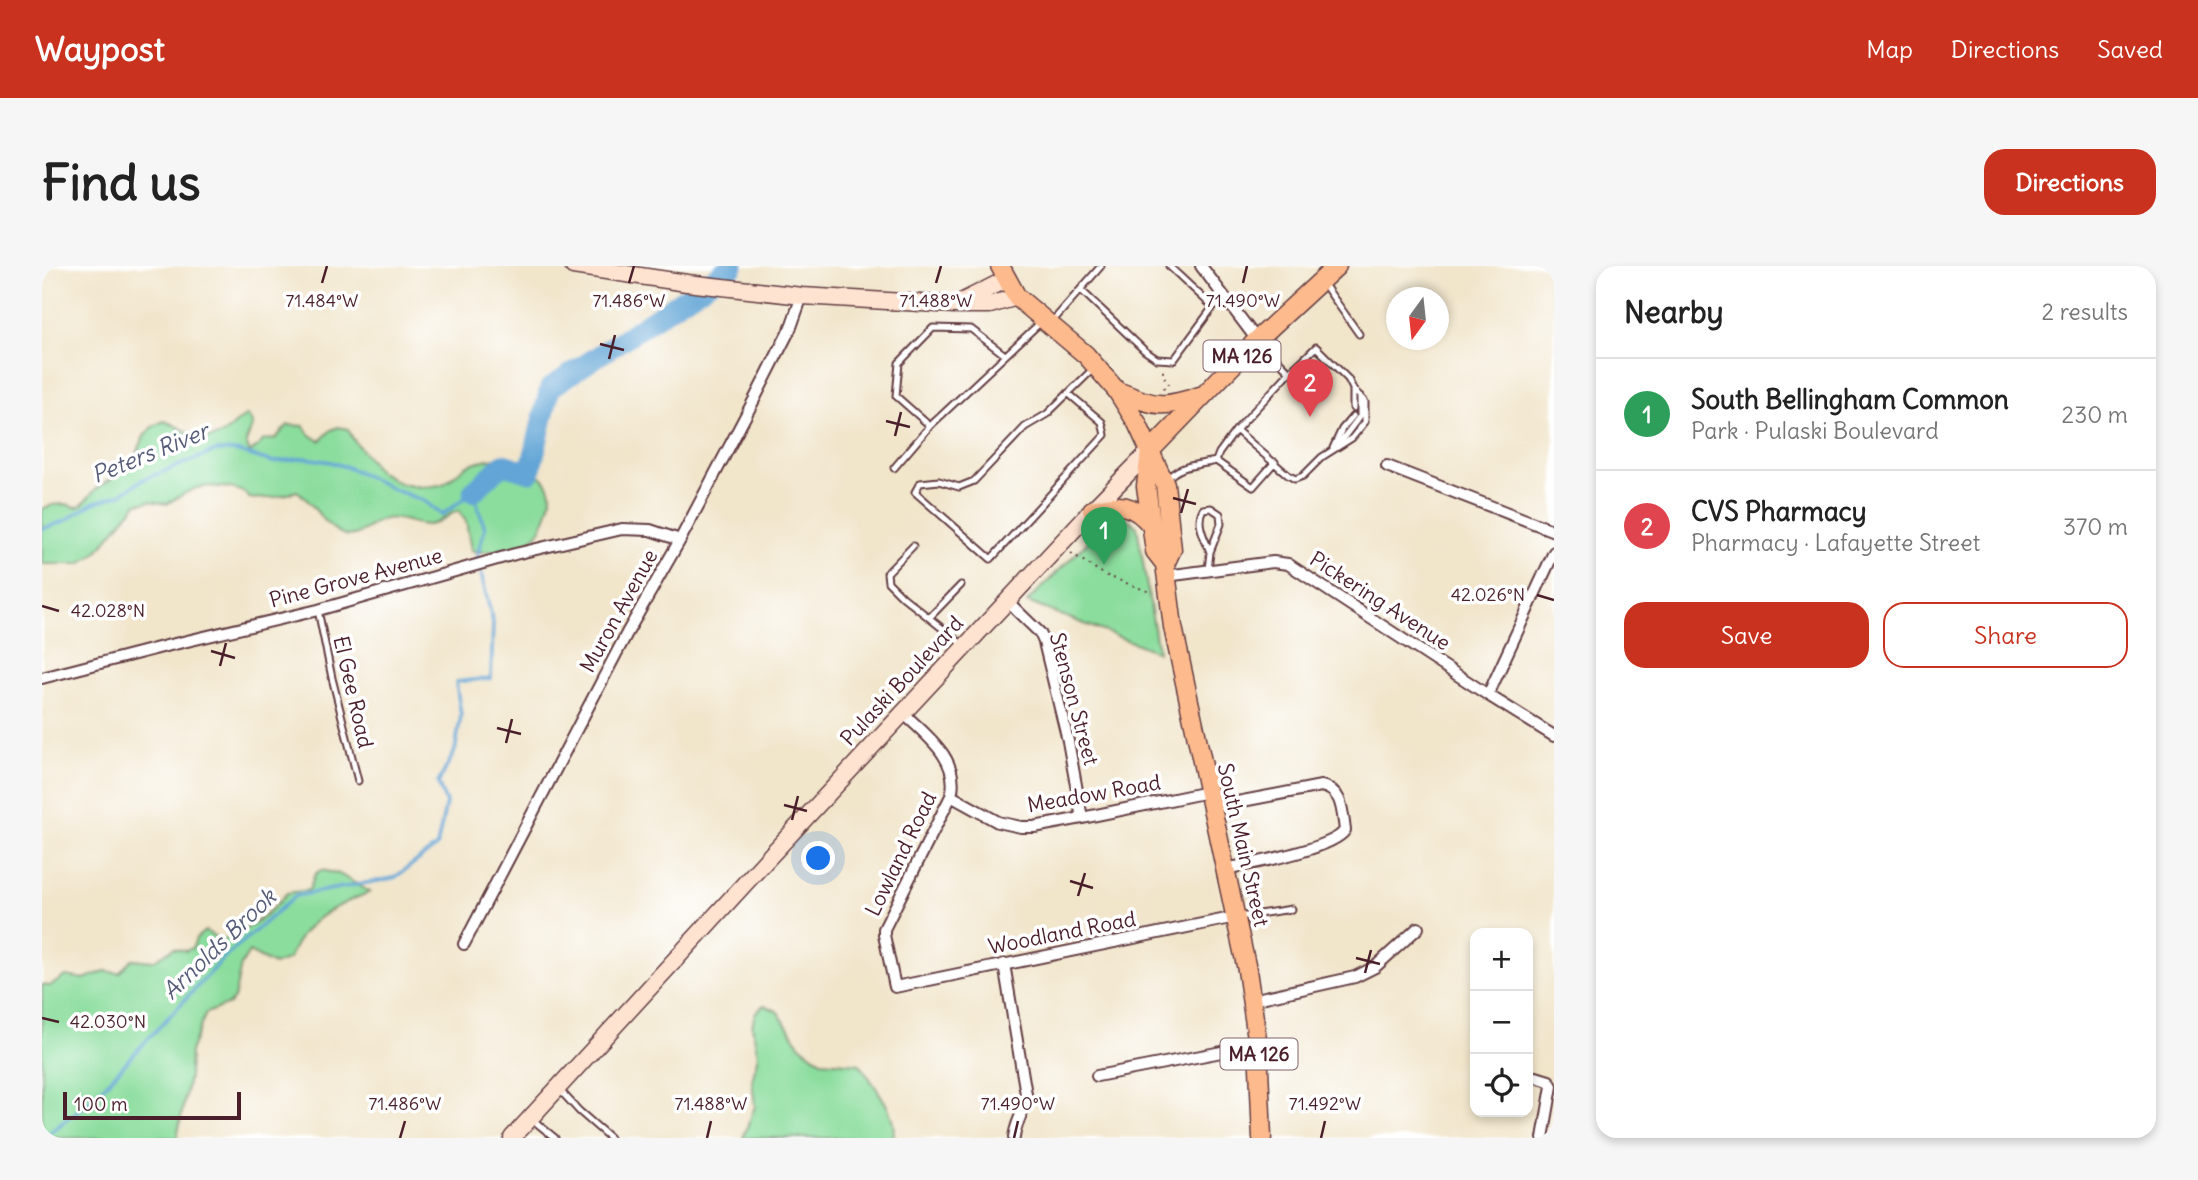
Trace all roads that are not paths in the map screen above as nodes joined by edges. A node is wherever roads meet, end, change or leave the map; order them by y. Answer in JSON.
{"nodes":[{"id":1,"x":579,"y":266,"type":"edge"},
{"id":2,"x":1101,"y":266,"type":"edge"},
{"id":3,"x":1169,"y":266,"type":"edge"},
{"id":4,"x":1201,"y":266,"type":"edge"},
{"id":5,"x":1337,"y":266,"type":"edge"},
{"id":6,"x":1003,"y":273,"type":"edge"},
{"id":7,"x":1321,"y":281,"type":"junction"},
{"id":8,"x":1081,"y":290,"type":"junction"},
{"id":9,"x":802,"y":296,"type":"junction"},
{"id":10,"x":1017,"y":297,"type":"junction"},
{"id":11,"x":1226,"y":298,"type":"junction"},
{"id":12,"x":955,"y":305,"type":"junction"},
{"id":13,"x":1213,"y":307,"type":"junction"},
{"id":14,"x":1047,"y":322,"type":"junction"},
{"id":15,"x":1359,"y":334,"type":"dead end"},
{"id":16,"x":1257,"y":340,"type":"junction"},
{"id":17,"x":1005,"y":355,"type":"junction"},
{"id":18,"x":1097,"y":366,"type":"junction"},
{"id":19,"x":1290,"y":372,"type":"junction"},
{"id":20,"x":1353,"y":389,"type":"junction"},
{"id":21,"x":1118,"y":391,"type":"junction"},
{"id":22,"x":1068,"y":394,"type":"junction"},
{"id":23,"x":1206,"y":394,"type":"junction"},
{"id":24,"x":1353,"y":408,"type":"dead end"},
{"id":25,"x":1353,"y":416,"type":"dead end"},
{"id":26,"x":930,"y":426,"type":"junction"},
{"id":27,"x":1236,"y":430,"type":"junction"},
{"id":28,"x":1334,"y":449,"type":"junction"},
{"id":29,"x":1150,"y":451,"type":"junction"},
{"id":30,"x":1216,"y":461,"type":"junction"},
{"id":31,"x":1275,"y":461,"type":"junction"},
{"id":32,"x":1387,"y":467,"type":"dead end"},
{"id":33,"x":894,"y":468,"type":"dead end"},
{"id":34,"x":1165,"y":484,"type":"junction"},
{"id":35,"x":1092,"y":510,"type":"junction"},
{"id":36,"x":1152,"y":525,"type":"junction"},
{"id":37,"x":1554,"y":531,"type":"edge"},
{"id":38,"x":680,"y":540,"type":"junction"},
{"id":39,"x":913,"y":547,"type":"dead end"},
{"id":40,"x":1210,"y":552,"type":"junction"},
{"id":41,"x":1554,"y":552,"type":"edge"},
{"id":42,"x":1166,"y":570,"type":"junction"},
{"id":43,"x":1208,"y":570,"type":"junction"},
{"id":44,"x":961,"y":585,"type":"dead end"},
{"id":45,"x":1007,"y":601,"type":"junction"},
{"id":46,"x":318,"y":610,"type":"junction"},
{"id":47,"x":929,"y":618,"type":"junction"},
{"id":48,"x":965,"y":647,"type":"junction"},
{"id":49,"x":42,"y":678,"type":"edge"},
{"id":50,"x":1488,"y":695,"type":"junction"},
{"id":51,"x":903,"y":713,"type":"junction"},
{"id":52,"x":1554,"y":736,"type":"edge"},
{"id":53,"x":358,"y":781,"type":"dead end"},
{"id":54,"x":951,"y":796,"type":"junction"},
{"id":55,"x":1210,"y":800,"type":"junction"},
{"id":56,"x":1082,"y":818,"type":"junction"},
{"id":57,"x":1225,"y":869,"type":"junction"},
{"id":58,"x":1251,"y":885,"type":"dead end"},
{"id":59,"x":1292,"y":909,"type":"dead end"},
{"id":60,"x":1254,"y":914,"type":"junction"},
{"id":61,"x":1236,"y":917,"type":"junction"},
{"id":62,"x":1418,"y":928,"type":"dead end"},
{"id":63,"x":464,"y":944,"type":"dead end"},
{"id":64,"x":1003,"y":964,"type":"junction"},
{"id":65,"x":895,"y":987,"type":"joint"},
{"id":66,"x":1252,"y":1000,"type":"junction"},
{"id":67,"x":1258,"y":1045,"type":"junction"},
{"id":68,"x":1097,"y":1076,"type":"dead end"},
{"id":69,"x":1536,"y":1077,"type":"dead end"},
{"id":70,"x":558,"y":1088,"type":"junction"},
{"id":71,"x":530,"y":1118,"type":"junction"},
{"id":72,"x":512,"y":1138,"type":"edge"},
{"id":73,"x":555,"y":1138,"type":"edge"},
{"id":74,"x":610,"y":1138,"type":"edge"},
{"id":75,"x":1014,"y":1138,"type":"edge"},
{"id":76,"x":1262,"y":1138,"type":"edge"},
{"id":77,"x":1543,"y":1138,"type":"edge"}],
"edges":[{"from":1,"to":9,"type":"main road"},
{"from":2,"to":8,"type":"lane"},
{"from":3,"to":13,"type":"lane"},
{"from":4,"to":11,"type":"street"},
{"from":5,"to":7,"type":"main road","name":"Pulaski Boulevard","number":"MA 126"},
{"from":6,"to":10,"type":"main road"},
{"from":6,"to":12,"type":"main road"},
{"from":7,"to":15,"type":"lane"},
{"from":7,"to":16,"type":"main road","name":"Pulaski Boulevard","number":"MA 126"},
{"from":8,"to":13,"type":"lane"},
{"from":8,"to":14,"type":"lane"},
{"from":9,"to":12,"type":"main road"},
{"from":9,"to":38,"type":"street","name":"Muron Avenue"},
{"from":10,"to":12,"type":"main road"},
{"from":10,"to":14,"type":"main road"},
{"from":11,"to":13,"type":"lane"},
{"from":11,"to":16,"type":"street"},
{"from":14,"to":17,"type":"lane"},
{"from":14,"to":18,"type":"main road"},
{"from":16,"to":19,"type":"lane"},
{"from":16,"to":23,"type":"main road","name":"Pulaski Boulevard","number":"MA 126"},
{"from":17,"to":26,"type":"lane"},
{"from":17,"to":26,"type":"lane"},
{"from":18,"to":21,"type":"main road"},
{"from":18,"to":22,"type":"lane"},
{"from":19,"to":20,"type":"lane"},
{"from":19,"to":27,"type":"lane"},
{"from":20,"to":24,"type":"lane"},
{"from":20,"to":28,"type":"lane"},
{"from":21,"to":23,"type":"main road"},
{"from":21,"to":29,"type":"main road"},
{"from":22,"to":22,"type":"lane"},
{"from":23,"to":29,"type":"main road","name":"Pulaski Boulevard","number":"MA 126"},
{"from":25,"to":28,"type":"lane"},
{"from":26,"to":33,"type":"lane"},
{"from":27,"to":30,"type":"lane"},
{"from":27,"to":31,"type":"lane"},
{"from":28,"to":31,"type":"lane"},
{"from":29,"to":34,"type":"main road","name":"South Main Street","number":"MA 126"},
{"from":29,"to":35,"type":"main road","name":"Pulaski Boulevard"},
{"from":29,"to":36,"type":"main road","name":"South Main Street","number":"MA 126"},
{"from":30,"to":31,"type":"lane"},
{"from":30,"to":34,"type":"lane"},
{"from":32,"to":37,"type":"street"},
{"from":34,"to":42,"type":"main road","name":"South Main Street","number":"MA 126"},
{"from":35,"to":36,"type":"main road"},
{"from":35,"to":45,"type":"main road","name":"Pulaski Boulevard"},
{"from":36,"to":42,"type":"main road","name":"South Main Street","number":"MA 126"},
{"from":38,"to":46,"type":"street","name":"Pine Grove Avenue"},
{"from":38,"to":63,"type":"street","name":"Muron Avenue"},
{"from":39,"to":47,"type":"lane"},
{"from":40,"to":40,"type":"lane"},
{"from":40,"to":43,"type":"lane"},
{"from":41,"to":50,"type":"street"},
{"from":42,"to":43,"type":"street","name":"Pickering Avenue"},
{"from":42,"to":55,"type":"main road","name":"South Main Street","number":"MA 126"},
{"from":43,"to":50,"type":"street","name":"Pickering Avenue"},
{"from":44,"to":47,"type":"lane"},
{"from":45,"to":48,"type":"main road","name":"Pulaski Boulevard"},
{"from":45,"to":56,"type":"street","name":"Stenson Street"},
{"from":46,"to":49,"type":"street","name":"Pine Grove Avenue"},
{"from":46,"to":53,"type":"lane","name":"El Gee Road"},
{"from":47,"to":48,"type":"lane"},
{"from":48,"to":51,"type":"main road","name":"Pulaski Boulevard"},
{"from":50,"to":52,"type":"street","name":"Pickering Avenue"},
{"from":51,"to":54,"type":"street","name":"Lowland Road"},
{"from":51,"to":70,"type":"main road","name":"Pulaski Boulevard"},
{"from":54,"to":56,"type":"street","name":"Meadow Road"},
{"from":54,"to":65,"type":"street","name":"Lowland Road"},
{"from":55,"to":56,"type":"street","name":"Meadow Road"},
{"from":55,"to":57,"type":"main road","name":"South Main Street","number":"MA 126"},
{"from":55,"to":57,"type":"street","name":"Meadow Road"},
{"from":57,"to":61,"type":"main road","name":"South Main Street","number":"MA 126"},
{"from":58,"to":60,"type":"lane"},
{"from":59,"to":60,"type":"lane"},
{"from":60,"to":61,"type":"lane"},
{"from":61,"to":64,"type":"street","name":"Woodland Road"},
{"from":61,"to":66,"type":"main road","name":"South Main Street","number":"MA 126"},
{"from":62,"to":66,"type":"street"},
{"from":64,"to":65,"type":"street","name":"Woodland Road"},
{"from":64,"to":75,"type":"street"},
{"from":66,"to":67,"type":"main road","name":"South Main Street","number":"MA 126"},
{"from":67,"to":68,"type":"street"},
{"from":67,"to":76,"type":"main road","name":"South Main Street","number":"MA 126"},
{"from":69,"to":77,"type":"street"},
{"from":70,"to":71,"type":"main road","name":"Pulaski Boulevard"},
{"from":70,"to":74,"type":"lane"},
{"from":71,"to":72,"type":"main road","name":"Pulaski Boulevard"},
{"from":71,"to":73,"type":"lane"}]}
